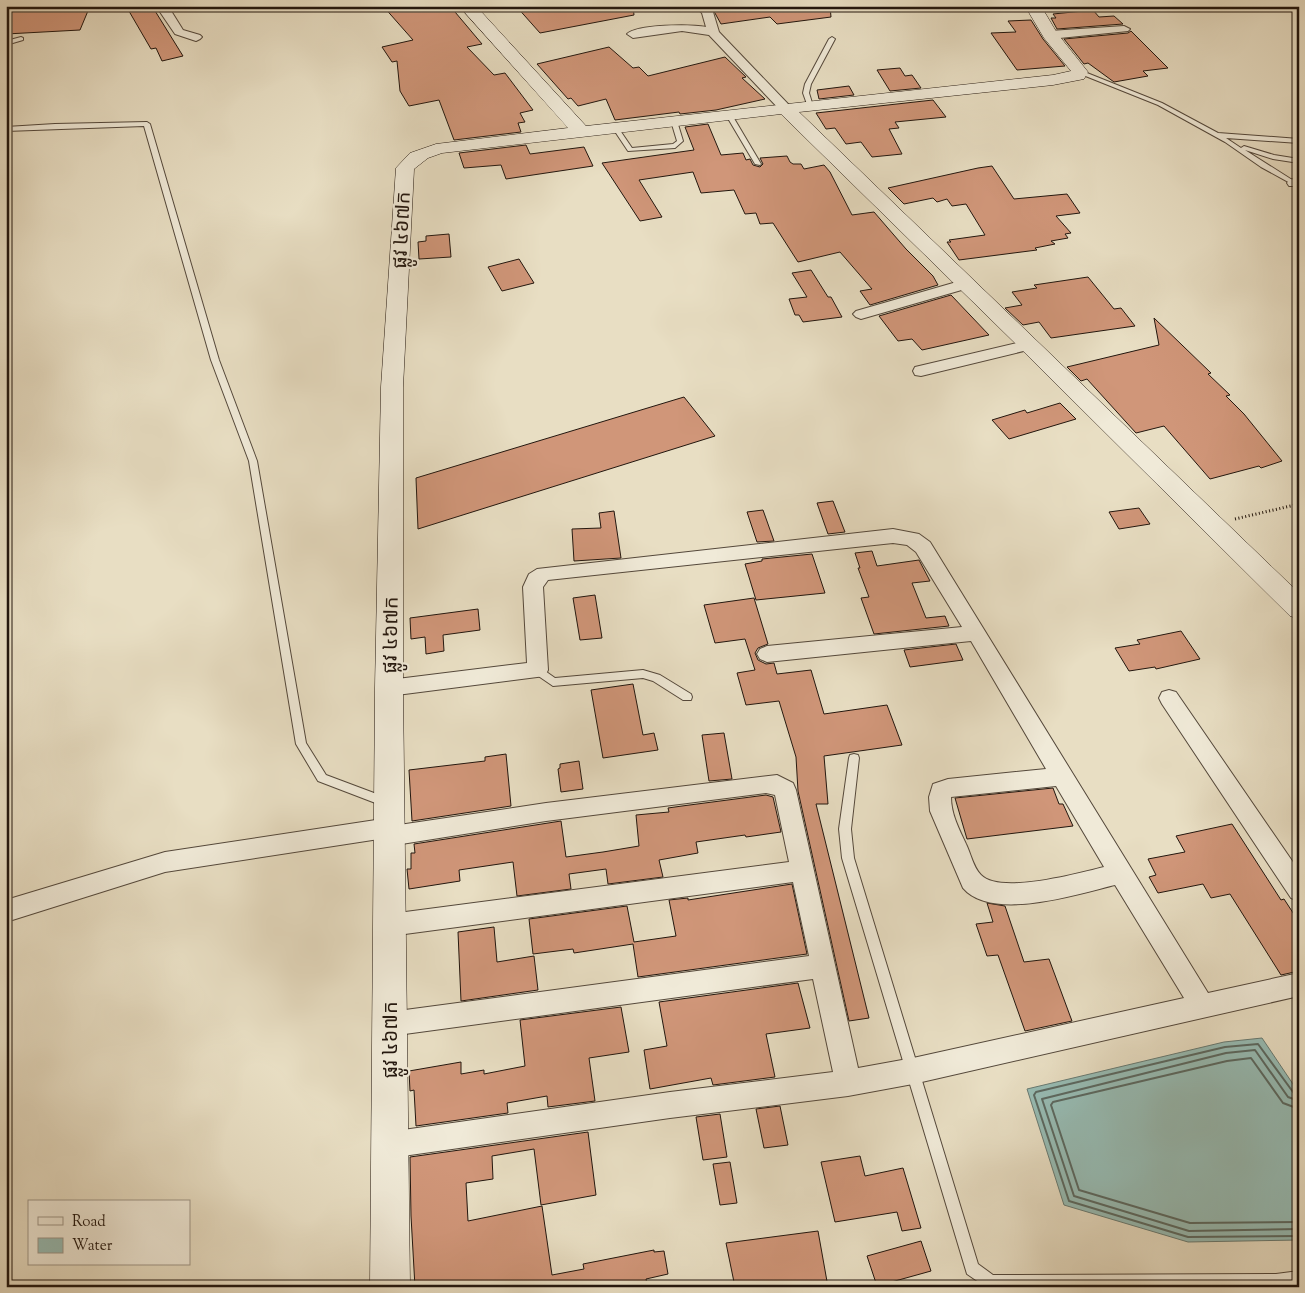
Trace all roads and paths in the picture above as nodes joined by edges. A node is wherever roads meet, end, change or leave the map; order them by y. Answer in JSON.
{"nodes":[{"id":1,"x":162,"y":6,"type":"edge"},
{"id":2,"x":467,"y":6,"type":"edge"},
{"id":3,"x":701,"y":6,"type":"edge"},
{"id":4,"x":1034,"y":6,"type":"edge"},
{"id":5,"x":1124,"y":28,"type":"dead end"},
{"id":6,"x":633,"y":34,"type":"dead end"},
{"id":7,"x":713,"y":34,"type":"junction"},
{"id":8,"x":1050,"y":35,"type":"junction"},
{"id":9,"x":196,"y":37,"type":"dead end"},
{"id":10,"x":21,"y":39,"type":"dead end"},
{"id":11,"x":832,"y":39,"type":"dead end"},
{"id":12,"x":6,"y":43,"type":"edge"},
{"id":13,"x":1080,"y":72,"type":"junction"},
{"id":14,"x":810,"y":106,"type":"junction"},
{"id":15,"x":785,"y":108,"type":"junction"},
{"id":16,"x":729,"y":115,"type":"junction"},
{"id":17,"x":674,"y":121,"type":"junction"},
{"id":18,"x":615,"y":127,"type":"junction"},
{"id":19,"x":6,"y":129,"type":"edge"},
{"id":20,"x":581,"y":131,"type":"junction"},
{"id":21,"x":1216,"y":135,"type":"junction"},
{"id":22,"x":1227,"y":141,"type":"junction"},
{"id":23,"x":1299,"y":141,"type":"edge"},
{"id":24,"x":1299,"y":161,"type":"edge"},
{"id":25,"x":758,"y":164,"type":"dead end"},
{"id":26,"x":1297,"y":183,"type":"edge"},
{"id":27,"x":967,"y":284,"type":"junction"},
{"id":28,"x":861,"y":314,"type":"dead end"},
{"id":29,"x":1030,"y":345,"type":"junction"},
{"id":30,"x":921,"y":371,"type":"dead end"},
{"id":31,"x":1299,"y":504,"type":"edge"},
{"id":32,"x":1212,"y":524,"type":"junction"},
{"id":33,"x":1299,"y":609,"type":"edge"},
{"id":34,"x":976,"y":634,"type":"junction"},
{"id":35,"x":767,"y":654,"type":"dead end"},
{"id":36,"x":538,"y":670,"type":"junction"},
{"id":37,"x":389,"y":688,"type":"junction"},
{"id":38,"x":687,"y":697,"type":"dead end"},
{"id":39,"x":1169,"y":698,"type":"dead end"},
{"id":40,"x":854,"y":758,"type":"dead end"},
{"id":41,"x":1061,"y":776,"type":"junction"},
{"id":42,"x":389,"y":822,"type":"junction"},
{"id":43,"x":801,"y":871,"type":"junction"},
{"id":44,"x":1120,"y":873,"type":"junction"},
{"id":45,"x":1299,"y":891,"type":"edge"},
{"id":46,"x":6,"y":911,"type":"edge"},
{"id":47,"x":390,"y":925,"type":"junction"},
{"id":48,"x":822,"y":966,"type":"junction"},
{"id":49,"x":1299,"y":984,"type":"edge"},
{"id":50,"x":1202,"y":1006,"type":"junction"},
{"id":51,"x":390,"y":1024,"type":"junction"},
{"id":52,"x":913,"y":1071,"type":"junction"},
{"id":53,"x":848,"y":1083,"type":"junction"},
{"id":54,"x":389,"y":1145,"type":"junction"},
{"id":55,"x":1299,"y":1278,"type":"edge"},
{"id":56,"x":390,"y":1287,"type":"edge"}],
"edges":[{"from":1,"to":9,"type":"street"},
{"from":2,"to":20,"type":"street"},
{"from":3,"to":7,"type":"street"},
{"from":4,"to":8,"type":"street"},
{"from":5,"to":8,"type":"street"},
{"from":6,"to":7,"type":"street"},
{"from":7,"to":15,"type":"street"},
{"from":8,"to":13,"type":"street"},
{"from":10,"to":12,"type":"lane"},
{"from":11,"to":14,"type":"lane"},
{"from":13,"to":14,"type":"street","name":"ផ្លូវ ៤៦៧ក"},
{"from":13,"to":21,"type":"lane"},
{"from":14,"to":15,"type":"street","name":"ផ្លូវ ៤៦៧ក"},
{"from":15,"to":16,"type":"street","name":"ផ្លូវ ៤៦៧ក"},
{"from":15,"to":27,"type":"street"},
{"from":16,"to":17,"type":"street","name":"ផ្លូវ ៤៦៧ក"},
{"from":16,"to":25,"type":"lane"},
{"from":17,"to":18,"type":"street","name":"ផ្លូវ ៤៦៧ក"},
{"from":17,"to":18,"type":"lane"},
{"from":18,"to":20,"type":"street","name":"ផ្លូវ ៤៦៧ក"},
{"from":19,"to":42,"type":"lane"},
{"from":20,"to":37,"type":"street","name":"ផ្លូវ ៤៦៧ក"},
{"from":21,"to":22,"type":"lane"},
{"from":21,"to":23,"type":"lane"},
{"from":22,"to":24,"type":"lane"},
{"from":22,"to":26,"type":"lane"},
{"from":27,"to":28,"type":"street"},
{"from":27,"to":29,"type":"street"},
{"from":29,"to":30,"type":"street"},
{"from":29,"to":32,"type":"street"},
{"from":31,"to":32,"type":"path"},
{"from":32,"to":33,"type":"street"},
{"from":34,"to":35,"type":"street"},
{"from":34,"to":36,"type":"street"},
{"from":34,"to":41,"type":"street"},
{"from":36,"to":37,"type":"street"},
{"from":36,"to":38,"type":"lane"},
{"from":37,"to":42,"type":"street","name":"ផ្លូវ ៤៦៧ក"},
{"from":39,"to":45,"type":"street"},
{"from":40,"to":52,"type":"lane"},
{"from":41,"to":44,"type":"street"},
{"from":41,"to":44,"type":"street"},
{"from":42,"to":43,"type":"street"},
{"from":42,"to":46,"type":"street"},
{"from":42,"to":47,"type":"street","name":"ផ្លូវ ៤៦៧ក"},
{"from":43,"to":47,"type":"street"},
{"from":43,"to":48,"type":"street"},
{"from":44,"to":50,"type":"street"},
{"from":47,"to":51,"type":"street","name":"ផ្លូវ ៤៦៧ក"},
{"from":48,"to":51,"type":"street"},
{"from":48,"to":53,"type":"street"},
{"from":49,"to":50,"type":"street"},
{"from":50,"to":52,"type":"street"},
{"from":51,"to":54,"type":"street","name":"ផ្លូវ ៤៦៧ក"},
{"from":52,"to":53,"type":"street"},
{"from":52,"to":55,"type":"lane"},
{"from":53,"to":54,"type":"street"},
{"from":54,"to":56,"type":"street","name":"ផ្លូវ ៤៦៧ក"}]}
